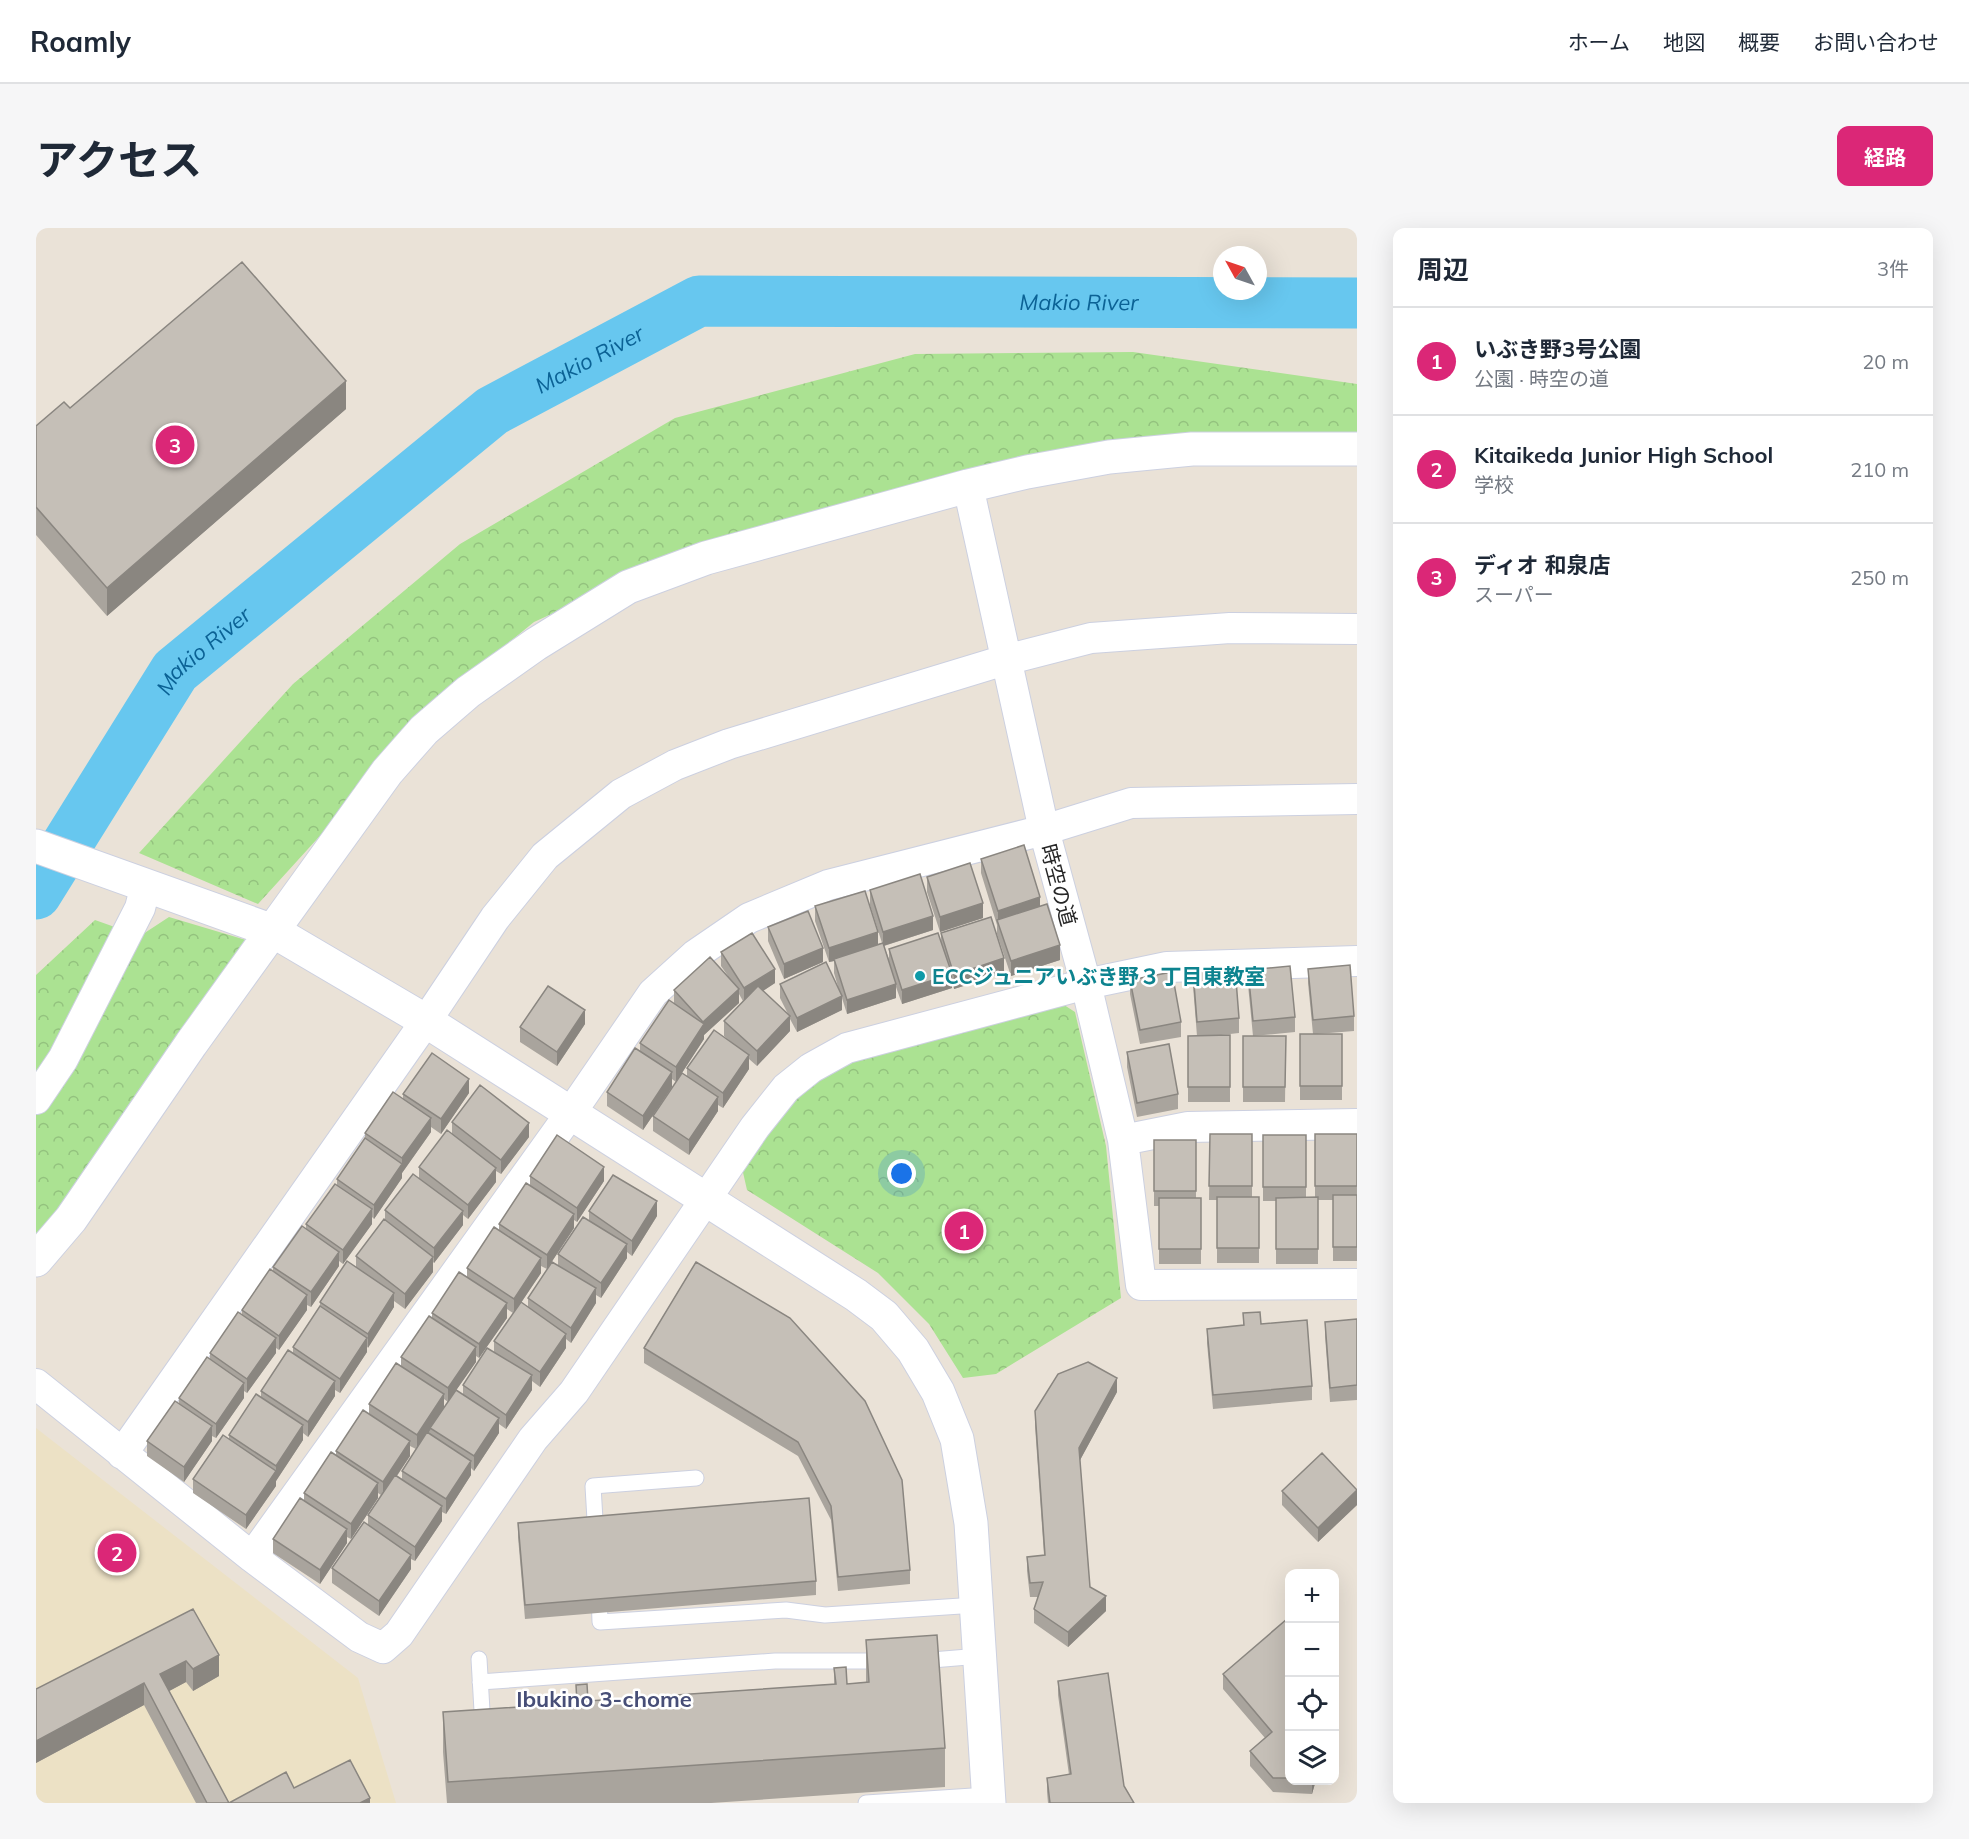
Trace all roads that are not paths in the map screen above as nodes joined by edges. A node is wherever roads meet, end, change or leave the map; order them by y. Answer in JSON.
{"nodes":[{"id":1,"x":1357,"y":449,"type":"edge"},
{"id":2,"x":968,"y":486,"type":"junction"},
{"id":3,"x":1357,"y":629,"type":"edge"},
{"id":4,"x":1005,"y":660,"type":"junction"},
{"id":5,"x":1357,"y":799,"type":"edge"},
{"id":6,"x":1044,"y":830,"type":"junction"},
{"id":7,"x":36,"y":846,"type":"edge"},
{"id":8,"x":136,"y":882,"type":"junction"},
{"id":9,"x":273,"y":931,"type":"junction"},
{"id":10,"x":1357,"y":960,"type":"edge"},
{"id":11,"x":1086,"y":984,"type":"junction"},
{"id":12,"x":426,"y":1021,"type":"junction"},
{"id":13,"x":36,"y":1099,"type":"edge"},
{"id":14,"x":570,"y":1114,"type":"junction"},
{"id":15,"x":1357,"y":1124,"type":"edge"},
{"id":16,"x":1123,"y":1140,"type":"junction"},
{"id":17,"x":707,"y":1200,"type":"junction"},
{"id":18,"x":36,"y":1260,"type":"edge"},
{"id":19,"x":1357,"y":1284,"type":"edge"},
{"id":20,"x":36,"y":1384,"type":"edge"},
{"id":21,"x":122,"y":1454,"type":"junction"},
{"id":22,"x":696,"y":1478,"type":"dead end"},
{"id":23,"x":597,"y":1554,"type":"edge"},
{"id":24,"x":252,"y":1557,"type":"junction"},
{"id":25,"x":598,"y":1576,"type":"edge"},
{"id":26,"x":976,"y":1605,"type":"junction"},
{"id":27,"x":980,"y":1656,"type":"junction"},
{"id":28,"x":479,"y":1659,"type":"dead end"},
{"id":29,"x":480,"y":1682,"type":"junction"},
{"id":30,"x":483,"y":1734,"type":"edge"},
{"id":31,"x":988,"y":1799,"type":"edge"},
{"id":32,"x":866,"y":1803,"type":"edge"}],
"edges":[{"from":1,"to":2,"type":"street"},
{"from":2,"to":4,"type":"street","name":"時空の道"},
{"from":2,"to":9,"type":"street"},
{"from":3,"to":4,"type":"street"},
{"from":4,"to":6,"type":"street","name":"時空の道"},
{"from":4,"to":12,"type":"street"},
{"from":5,"to":6,"type":"street"},
{"from":6,"to":11,"type":"street","name":"時空の道"},
{"from":6,"to":14,"type":"street"},
{"from":7,"to":8,"type":"street"},
{"from":8,"to":9,"type":"street"},
{"from":8,"to":13,"type":"street"},
{"from":9,"to":12,"type":"street"},
{"from":9,"to":18,"type":"street"},
{"from":10,"to":11,"type":"street"},
{"from":11,"to":16,"type":"street","name":"時空の道"},
{"from":11,"to":17,"type":"street"},
{"from":12,"to":14,"type":"street"},
{"from":12,"to":21,"type":"street"},
{"from":14,"to":17,"type":"street"},
{"from":14,"to":24,"type":"street"},
{"from":15,"to":16,"type":"street"},
{"from":16,"to":19,"type":"street","name":"時空の道"},
{"from":17,"to":24,"type":"street"},
{"from":17,"to":26,"type":"street"},
{"from":20,"to":21,"type":"street"},
{"from":21,"to":24,"type":"street"},
{"from":22,"to":23,"type":"lane"},
{"from":25,"to":26,"type":"lane"},
{"from":26,"to":27,"type":"street"},
{"from":27,"to":29,"type":"lane"},
{"from":27,"to":31,"type":"street"},
{"from":28,"to":29,"type":"lane"},
{"from":29,"to":30,"type":"lane"},
{"from":31,"to":32,"type":"lane"}]}
